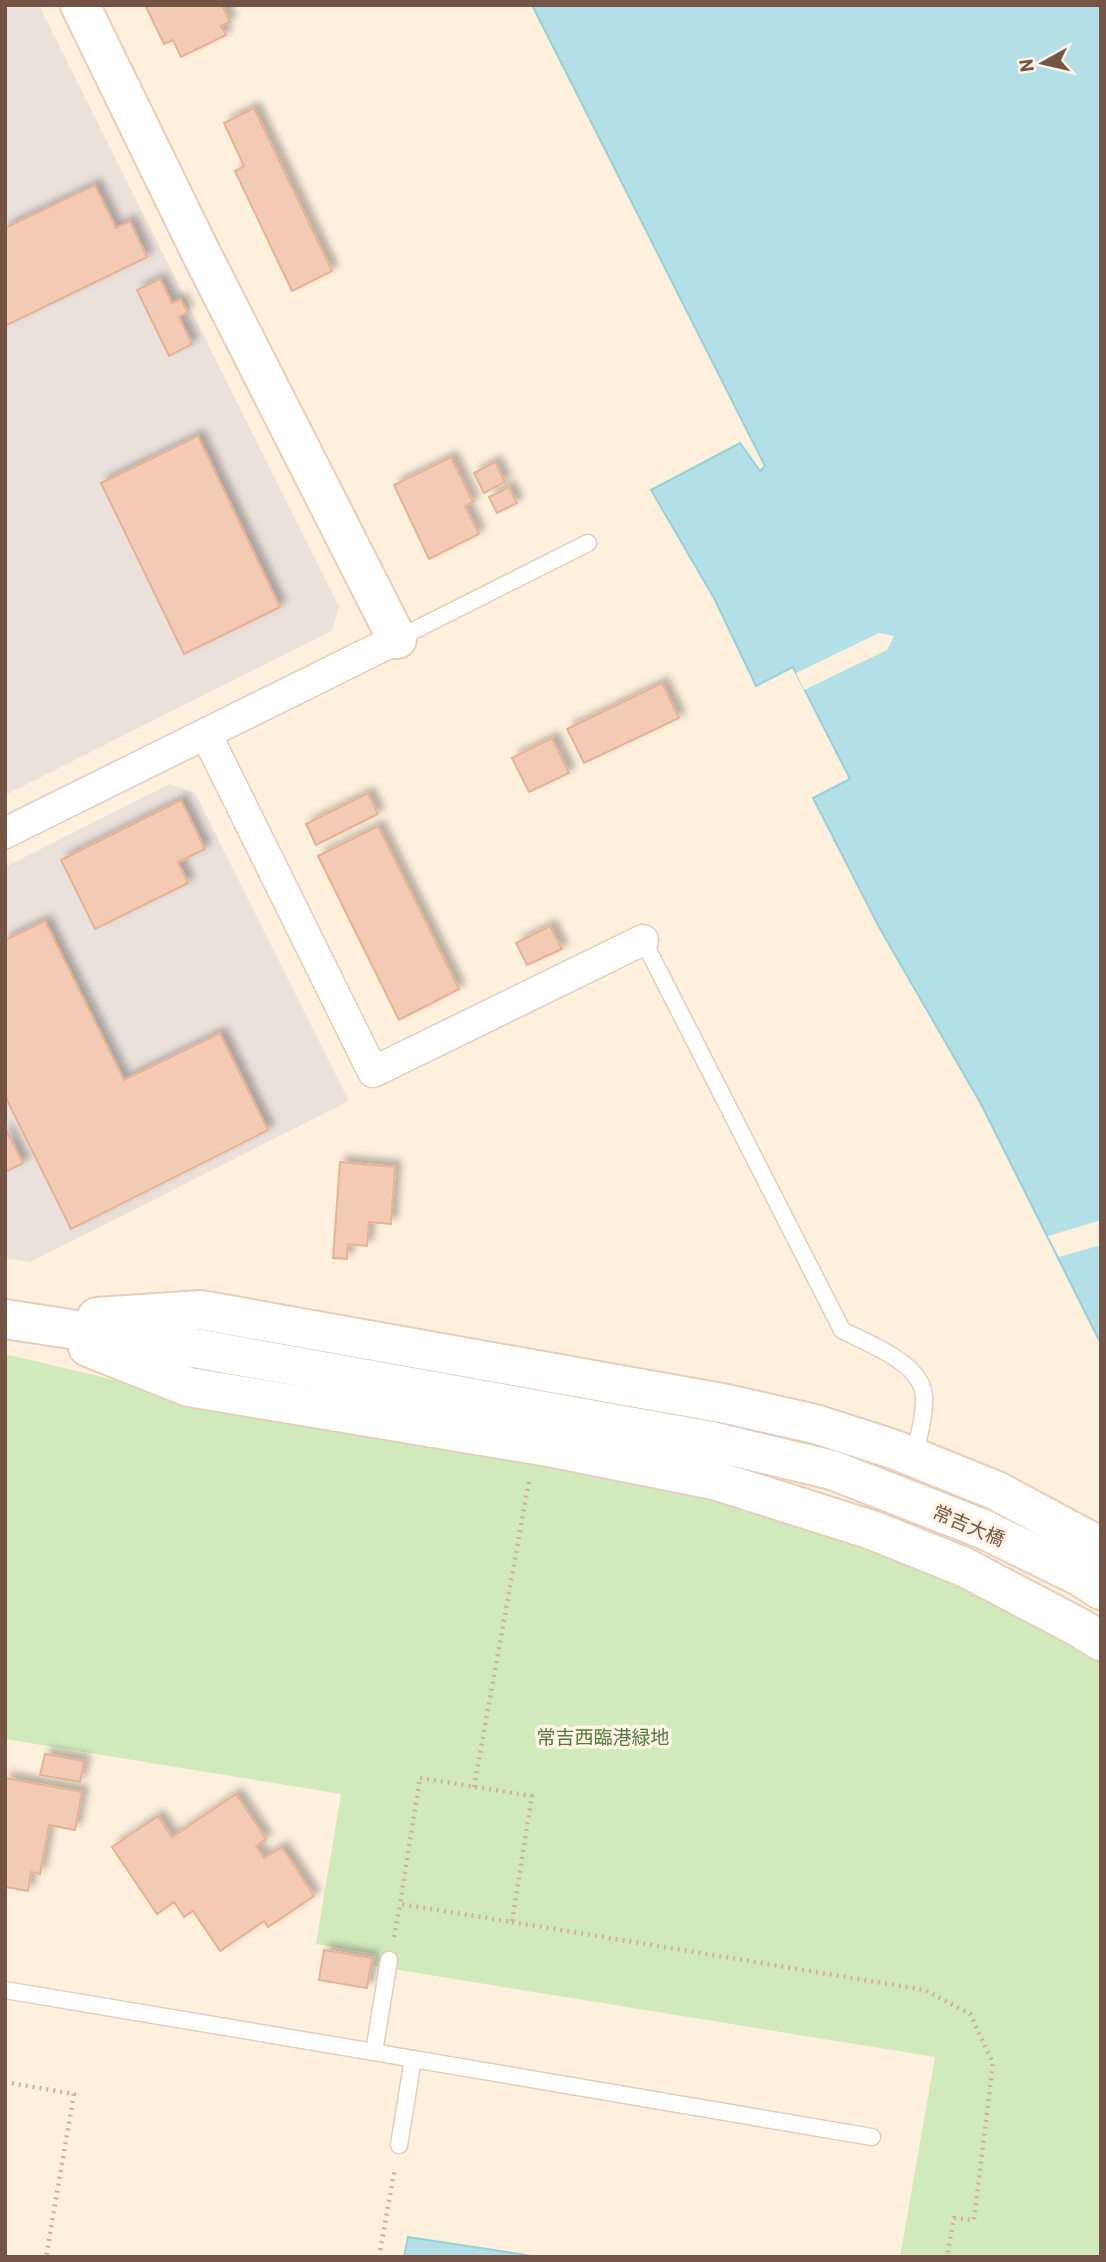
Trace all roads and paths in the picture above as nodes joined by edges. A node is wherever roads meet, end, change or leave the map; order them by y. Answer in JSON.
{"nodes":[{"id":1,"x":80,"y":5,"type":"edge"},
{"id":2,"x":588,"y":543,"type":"dead end"},
{"id":3,"x":397,"y":639,"type":"junction"},
{"id":4,"x":206,"y":734,"type":"junction"},
{"id":5,"x":5,"y":833,"type":"edge"},
{"id":6,"x":643,"y":940,"type":"joint"},
{"id":7,"x":13,"y":1320,"type":"edge"},
{"id":8,"x":914,"y":1457,"type":"junction"},
{"id":9,"x":530,"y":1476,"type":"dead end"},
{"id":10,"x":1101,"y":1547,"type":"edge"},
{"id":11,"x":1101,"y":1590,"type":"edge"},
{"id":12,"x":1101,"y":1641,"type":"edge"},
{"id":13,"x":474,"y":1787,"type":"junction"},
{"id":14,"x":400,"y":1904,"type":"junction"},
{"id":15,"x":512,"y":1922,"type":"junction"},
{"id":16,"x":390,"y":1960,"type":"joint"},
{"id":17,"x":5,"y":1990,"type":"edge"},
{"id":18,"x":374,"y":2052,"type":"junction"},
{"id":19,"x":413,"y":2059,"type":"junction"},
{"id":20,"x":5,"y":2082,"type":"edge"},
{"id":21,"x":872,"y":2137,"type":"dead end"},
{"id":22,"x":399,"y":2145,"type":"joint"},
{"id":23,"x":46,"y":2257,"type":"edge"},
{"id":24,"x":379,"y":2257,"type":"edge"},
{"id":25,"x":947,"y":2257,"type":"edge"}],
"edges":[{"from":1,"to":3,"type":"street"},
{"from":2,"to":3,"type":"lane"},
{"from":3,"to":4,"type":"street"},
{"from":4,"to":5,"type":"street"},
{"from":4,"to":6,"type":"street"},
{"from":6,"to":8,"type":"lane"},
{"from":7,"to":8,"type":"street"},
{"from":7,"to":11,"type":"street","name":"常吉大橋"},
{"from":7,"to":12,"type":"street"},
{"from":8,"to":10,"type":"street"},
{"from":9,"to":13,"type":"path"},
{"from":13,"to":14,"type":"path"},
{"from":13,"to":15,"type":"path"},
{"from":14,"to":15,"type":"path"},
{"from":14,"to":16,"type":"path"},
{"from":15,"to":25,"type":"path"},
{"from":16,"to":18,"type":"lane"},
{"from":17,"to":18,"type":"lane"},
{"from":18,"to":19,"type":"lane"},
{"from":19,"to":21,"type":"lane"},
{"from":19,"to":22,"type":"lane"},
{"from":20,"to":23,"type":"path"},
{"from":22,"to":24,"type":"path"}]}
